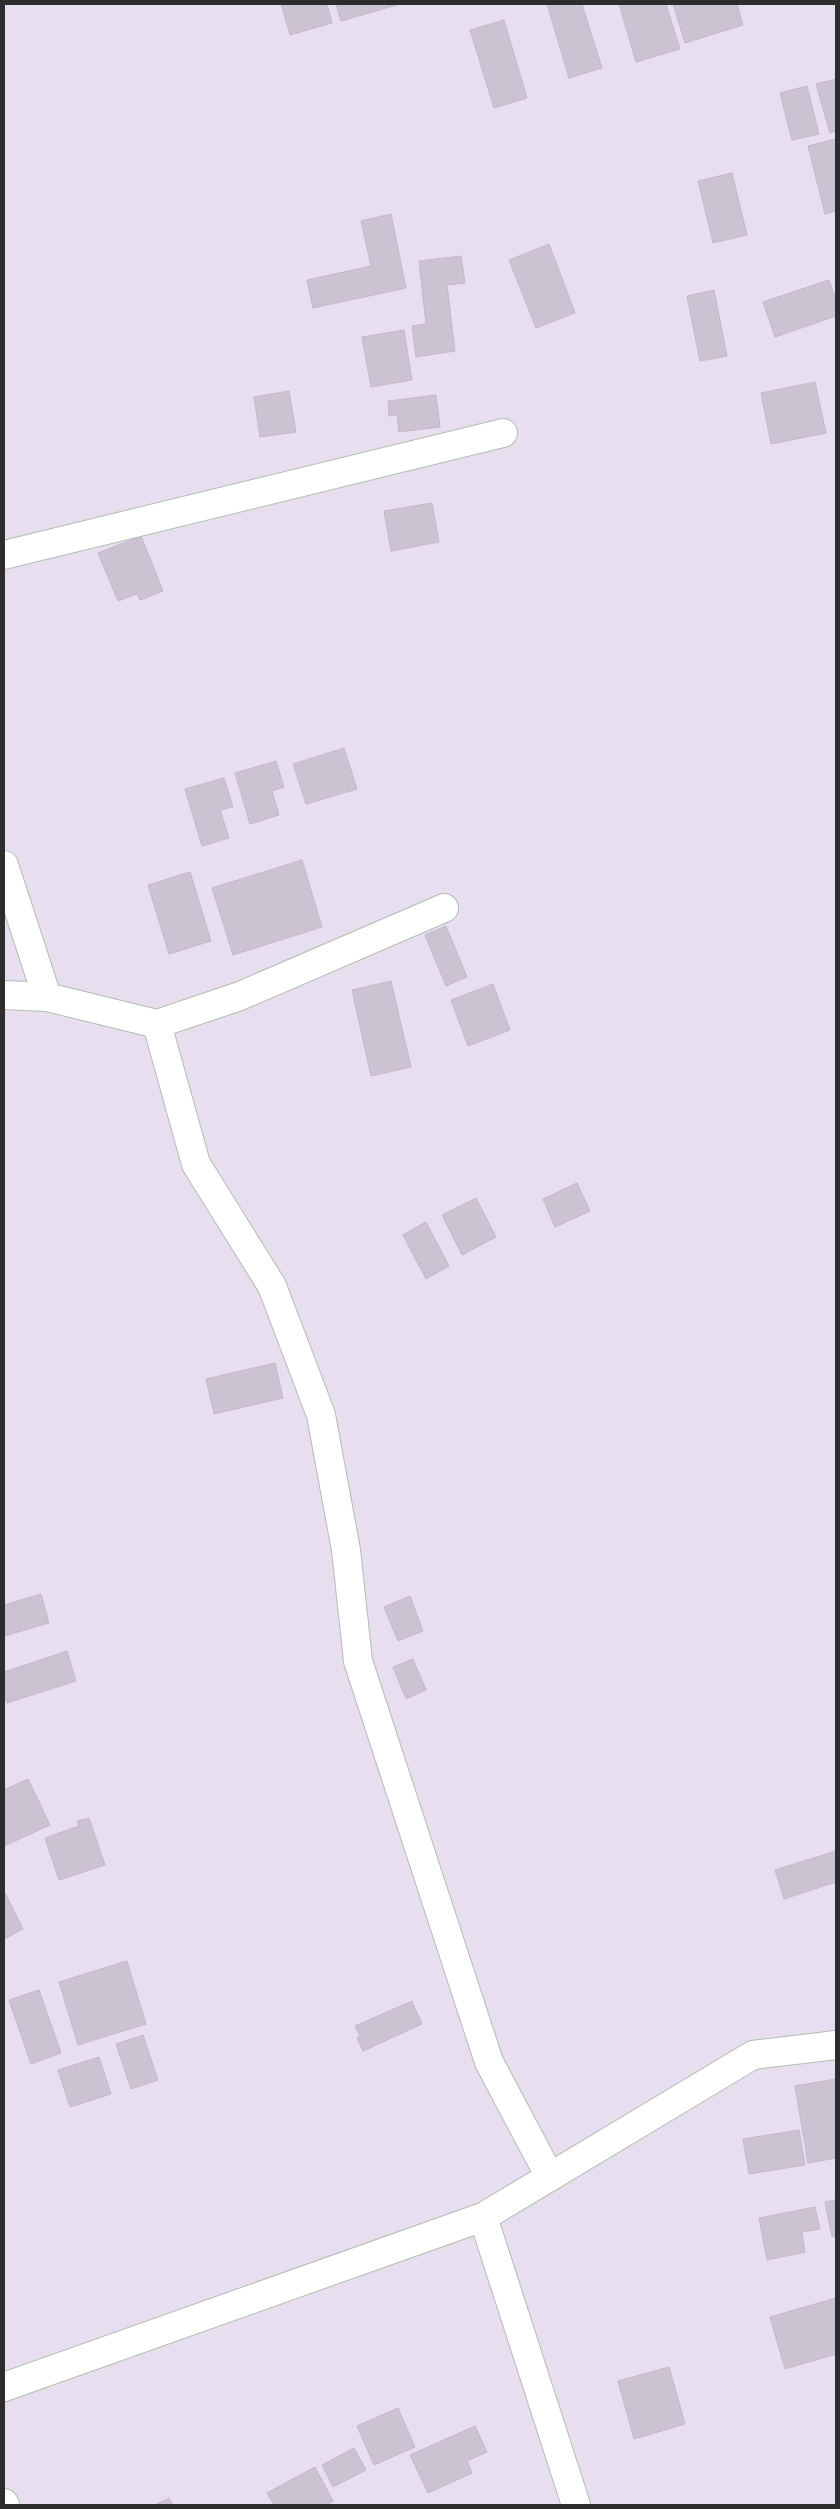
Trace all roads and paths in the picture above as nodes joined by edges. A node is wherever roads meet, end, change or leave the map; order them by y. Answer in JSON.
{"nodes":[{"id":1,"x":504,"y":433,"type":"dead end"},
{"id":2,"x":4,"y":556,"type":"edge"},
{"id":3,"x":4,"y":865,"type":"edge"},
{"id":4,"x":444,"y":908,"type":"dead end"},
{"id":5,"x":4,"y":995,"type":"edge"},
{"id":6,"x":46,"y":997,"type":"junction"},
{"id":7,"x":157,"y":1024,"type":"junction"},
{"id":8,"x":836,"y":2044,"type":"edge"},
{"id":9,"x":550,"y":2176,"type":"junction"},
{"id":10,"x":483,"y":2217,"type":"junction"},
{"id":11,"x":4,"y":2387,"type":"edge"},
{"id":12,"x":576,"y":2505,"type":"edge"}],
"edges":[{"from":1,"to":2,"type":"street"},
{"from":3,"to":6,"type":"street"},
{"from":4,"to":7,"type":"street"},
{"from":5,"to":6,"type":"street"},
{"from":6,"to":7,"type":"street"},
{"from":7,"to":9,"type":"street"},
{"from":8,"to":9,"type":"street"},
{"from":9,"to":10,"type":"street"},
{"from":10,"to":11,"type":"street"},
{"from":10,"to":12,"type":"street"}]}
